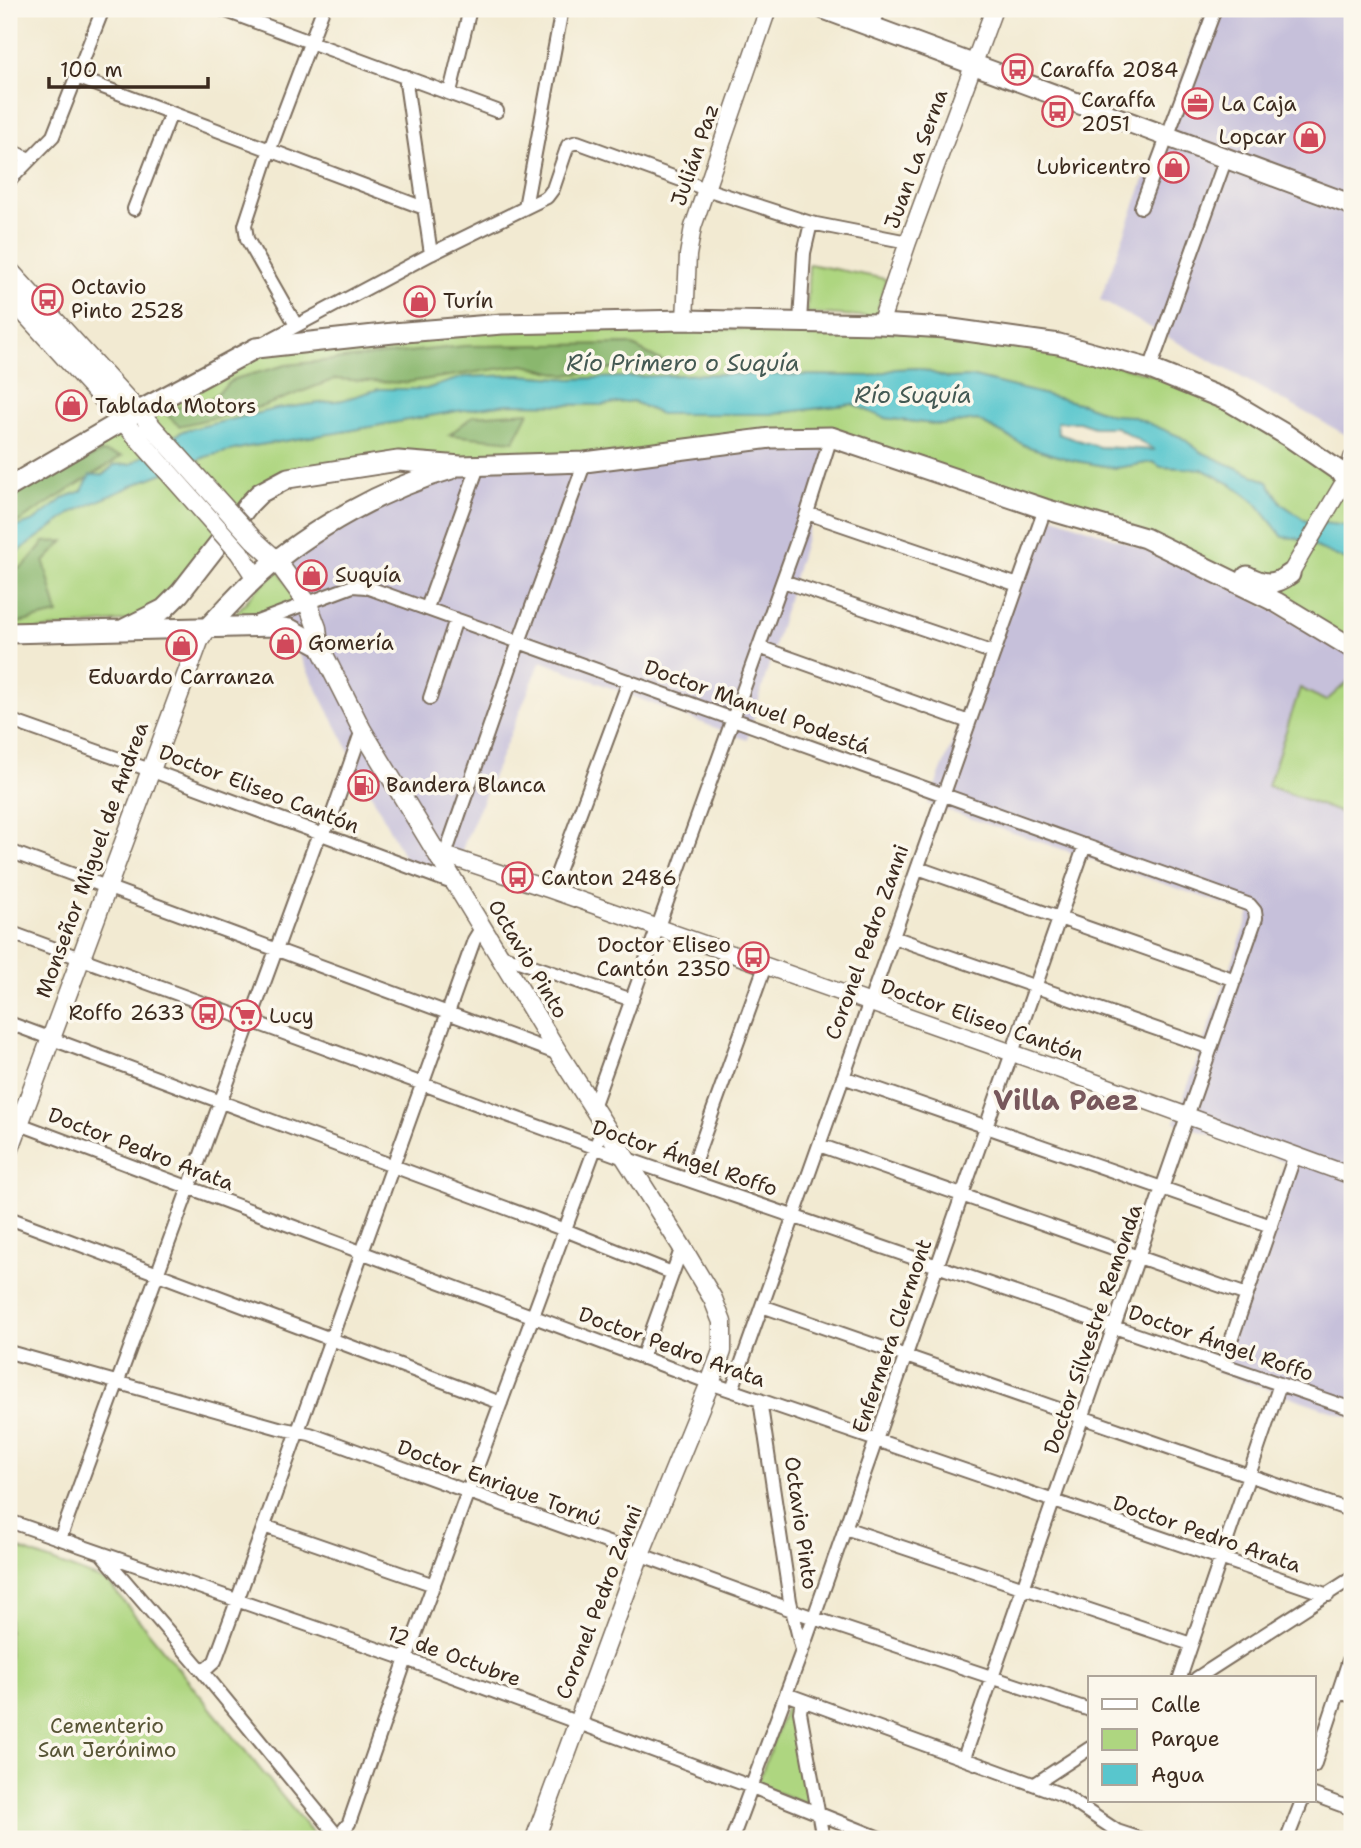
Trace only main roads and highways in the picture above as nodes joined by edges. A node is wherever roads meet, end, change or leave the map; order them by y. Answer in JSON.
{"nodes":[{"id":1,"x":824,"y":9,"type":"edge"},
{"id":2,"x":876,"y":18,"type":"edge"},
{"id":3,"x":1352,"y":205,"type":"edge"},
{"id":4,"x":9,"y":270,"type":"edge"},
{"id":5,"x":9,"y":296,"type":"edge"},
{"id":6,"x":135,"y":420,"type":"junction"},
{"id":7,"x":470,"y":465,"type":"junction"},
{"id":8,"x":1349,"y":475,"type":"edge"},
{"id":9,"x":9,"y":487,"type":"edge"},
{"id":10,"x":1020,"y":500,"type":"junction"},
{"id":11,"x":276,"y":560,"type":"junction"},
{"id":12,"x":256,"y":578,"type":"junction"},
{"id":13,"x":209,"y":626,"type":"junction"},
{"id":14,"x":124,"y":629,"type":"junction"},
{"id":15,"x":9,"y":633,"type":"edge"},
{"id":16,"x":1352,"y":637,"type":"edge"},
{"id":17,"x":318,"y":645,"type":"junction"},
{"id":18,"x":1352,"y":648,"type":"edge"},
{"id":19,"x":14,"y":1122,"type":"edge"},
{"id":20,"x":9,"y":1151,"type":"edge"},
{"id":21,"x":710,"y":1383,"type":"joint"},
{"id":22,"x":535,"y":1839,"type":"edge"}],
"edges":[{"from":1,"to":2,"type":"main road"},
{"from":2,"to":3,"type":"main road"},
{"from":4,"to":6,"type":"main road"},
{"from":5,"to":6,"type":"main road"},
{"from":6,"to":8,"type":"main road"},
{"from":6,"to":9,"type":"main road"},
{"from":6,"to":11,"type":"main road","name":"Octavio Pinto","bridge":true},
{"from":6,"to":12,"type":"main road","bridge":true},
{"from":7,"to":10,"type":"main road"},
{"from":7,"to":11,"type":"main road"},
{"from":7,"to":14,"type":"main road"},
{"from":10,"to":16,"type":"main road"},
{"from":10,"to":18,"type":"main road"},
{"from":11,"to":12,"type":"main road"},
{"from":11,"to":17,"type":"main road","name":"Octavio Pinto"},
{"from":12,"to":13,"type":"main road"},
{"from":13,"to":14,"type":"main road"},
{"from":13,"to":17,"type":"main road"},
{"from":13,"to":19,"type":"main road","name":"Monseñor Miguel de Andrea"},
{"from":14,"to":15,"type":"main road"},
{"from":17,"to":21,"type":"main road","name":"Octavio Pinto"},
{"from":19,"to":20,"type":"main road","name":"Monseñor Miguel de Andrea"},
{"from":21,"to":22,"type":"main road","name":"Coronel Pedro Zanni"}]}
